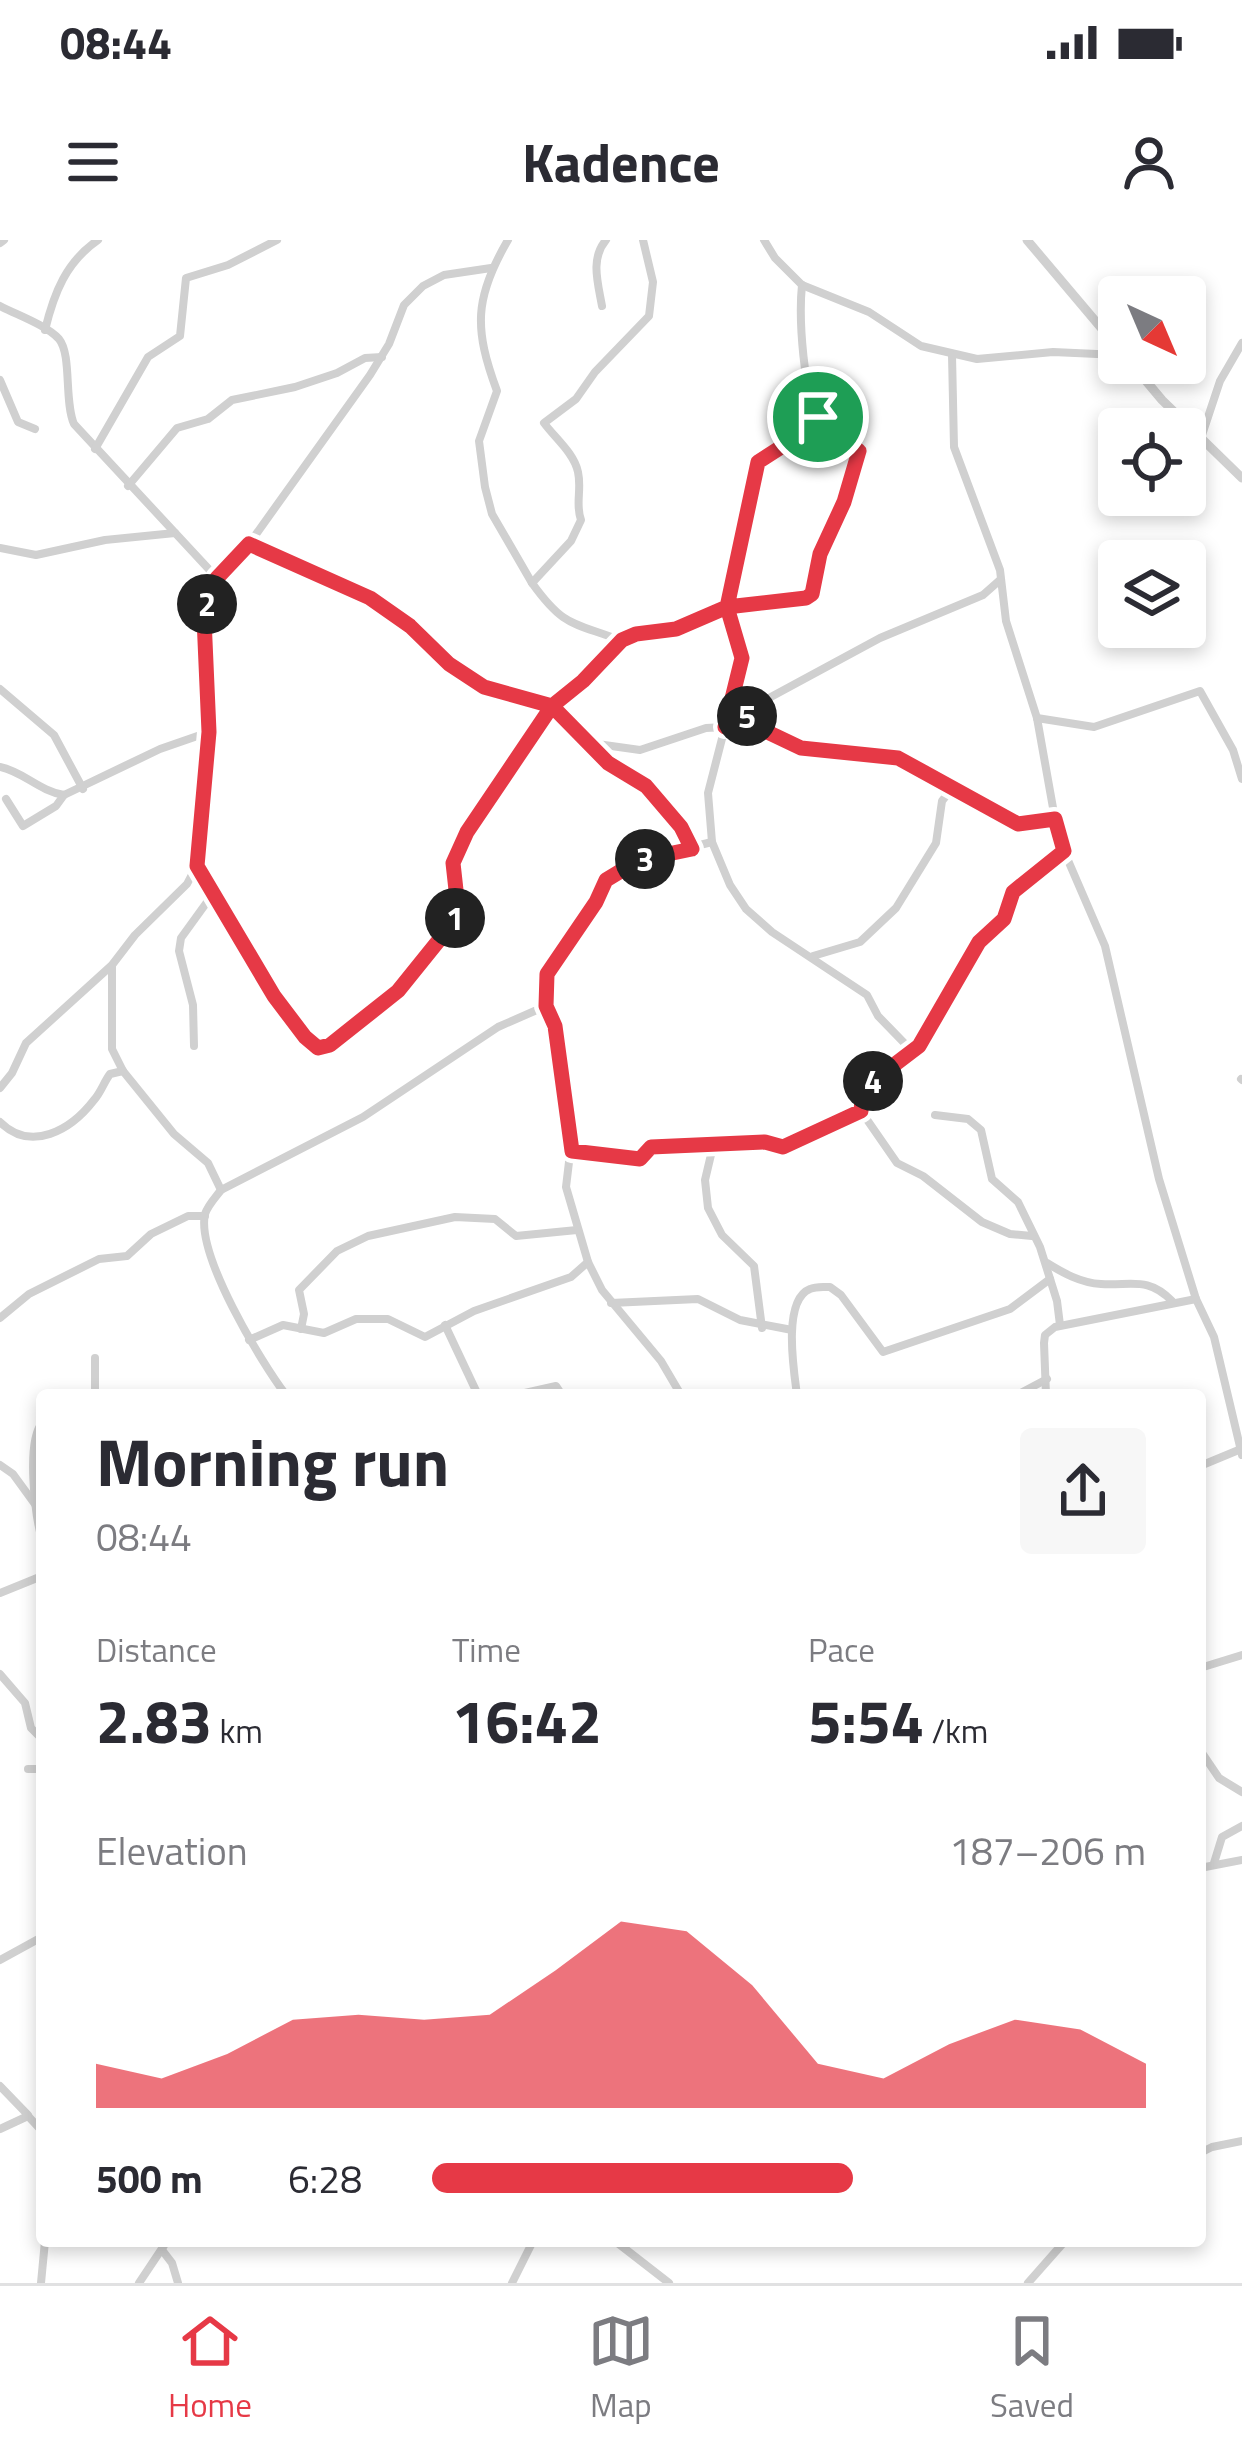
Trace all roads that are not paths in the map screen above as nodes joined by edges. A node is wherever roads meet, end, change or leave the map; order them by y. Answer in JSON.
{"nodes":[{"id":1,"x":98,"y":240,"type":"edge"},
{"id":2,"x":277,"y":240,"type":"edge"},
{"id":3,"x":508,"y":240,"type":"edge"},
{"id":4,"x":606,"y":240,"type":"edge"},
{"id":5,"x":643,"y":240,"type":"edge"},
{"id":6,"x":764,"y":240,"type":"edge"},
{"id":7,"x":1028,"y":240,"type":"edge"},
{"id":8,"x":491,"y":268,"type":"junction"},
{"id":9,"x":802,"y":285,"type":"junction"},
{"id":10,"x":602,"y":305,"type":"dead end"},
{"id":11,"x":0,"y":306,"type":"edge"},
{"id":12,"x":1098,"y":326,"type":"edge"},
{"id":13,"x":45,"y":330,"type":"junction"},
{"id":14,"x":1242,"y":343,"type":"edge"},
{"id":15,"x":1098,"y":352,"type":"edge"},
{"id":16,"x":952,"y":355,"type":"junction"},
{"id":17,"x":382,"y":357,"type":"junction"},
{"id":18,"x":0,"y":380,"type":"edge"},
{"id":19,"x":1150,"y":384,"type":"edge"},
{"id":20,"x":1172,"y":408,"type":"edge"},
{"id":21,"x":818,"y":417,"type":"junction"},
{"id":22,"x":1206,"y":422,"type":"edge"},
{"id":23,"x":35,"y":429,"type":"dead end"},
{"id":24,"x":1206,"y":445,"type":"edge"},
{"id":25,"x":95,"y":449,"type":"junction"},
{"id":26,"x":1242,"y":478,"type":"edge"},
{"id":27,"x":128,"y":486,"type":"junction"},
{"id":28,"x":175,"y":533,"type":"junction"},
{"id":29,"x":249,"y":544,"type":"junction"},
{"id":30,"x":0,"y":548,"type":"edge"},
{"id":31,"x":217,"y":578,"type":"junction"},
{"id":32,"x":1000,"y":580,"type":"junction"},
{"id":33,"x":532,"y":584,"type":"junction"},
{"id":34,"x":727,"y":607,"type":"junction"},
{"id":35,"x":622,"y":640,"type":"junction"},
{"id":36,"x":0,"y":689,"type":"edge"},
{"id":37,"x":552,"y":706,"type":"junction"},
{"id":38,"x":743,"y":712,"type":"junction"},
{"id":39,"x":1037,"y":718,"type":"junction"},
{"id":40,"x":725,"y":727,"type":"junction"},
{"id":41,"x":209,"y":732,"type":"junction"},
{"id":42,"x":590,"y":743,"type":"junction"},
{"id":43,"x":0,"y":767,"type":"edge"},
{"id":44,"x":1242,"y":779,"type":"edge"},
{"id":45,"x":953,"y":787,"type":"junction"},
{"id":46,"x":83,"y":789,"type":"junction"},
{"id":47,"x":64,"y":795,"type":"junction"},
{"id":48,"x":6,"y":799,"type":"dead end"},
{"id":49,"x":1055,"y":819,"type":"junction"},
{"id":50,"x":712,"y":842,"type":"junction"},
{"id":51,"x":692,"y":849,"type":"junction"},
{"id":52,"x":1064,"y":851,"type":"junction"},
{"id":53,"x":197,"y":866,"type":"junction"},
{"id":54,"x":214,"y":891,"type":"junction"},
{"id":55,"x":812,"y":956,"type":"junction"},
{"id":56,"x":112,"y":965,"type":"junction"},
{"id":57,"x":546,"y":1006,"type":"junction"},
{"id":58,"x":194,"y":1046,"type":"dead end"},
{"id":59,"x":913,"y":1052,"type":"junction"},
{"id":60,"x":123,"y":1071,"type":"junction"},
{"id":61,"x":0,"y":1088,"type":"edge"},
{"id":62,"x":861,"y":1111,"type":"junction"},
{"id":63,"x":935,"y":1115,"type":"dead end"},
{"id":64,"x":0,"y":1122,"type":"edge"},
{"id":65,"x":714,"y":1142,"type":"junction"},
{"id":66,"x":572,"y":1151,"type":"junction"},
{"id":67,"x":221,"y":1190,"type":"junction"},
{"id":68,"x":205,"y":1216,"type":"junction"},
{"id":69,"x":577,"y":1230,"type":"junction"},
{"id":70,"x":1032,"y":1236,"type":"junction"},
{"id":71,"x":1045,"y":1261,"type":"junction"},
{"id":72,"x":588,"y":1262,"type":"junction"},
{"id":73,"x":1050,"y":1279,"type":"junction"},
{"id":74,"x":1196,"y":1299,"type":"junction"},
{"id":75,"x":1172,"y":1301,"type":"junction"},
{"id":76,"x":610,"y":1303,"type":"junction"},
{"id":77,"x":0,"y":1318,"type":"edge"},
{"id":78,"x":445,"y":1325,"type":"junction"},
{"id":79,"x":1060,"y":1325,"type":"junction"},
{"id":80,"x":301,"y":1328,"type":"junction"},
{"id":81,"x":762,"y":1328,"type":"junction"},
{"id":82,"x":792,"y":1330,"type":"junction"},
{"id":83,"x":249,"y":1340,"type":"junction"},
{"id":84,"x":95,"y":1358,"type":"dead end"},
{"id":85,"x":1048,"y":1379,"type":"junction"},
{"id":86,"x":95,"y":1389,"type":"edge"},
{"id":87,"x":282,"y":1389,"type":"edge"},
{"id":88,"x":475,"y":1389,"type":"edge"},
{"id":89,"x":677,"y":1389,"type":"edge"},
{"id":90,"x":797,"y":1389,"type":"edge"},
{"id":91,"x":1029,"y":1389,"type":"edge"},
{"id":92,"x":1047,"y":1389,"type":"edge"},
{"id":93,"x":36,"y":1430,"type":"edge"},
{"id":94,"x":1242,"y":1451,"type":"edge"},
{"id":95,"x":1206,"y":1464,"type":"edge"},
{"id":96,"x":0,"y":1465,"type":"edge"},
{"id":97,"x":36,"y":1494,"type":"edge"},
{"id":98,"x":36,"y":1505,"type":"edge"},
{"id":99,"x":36,"y":1578,"type":"edge"},
{"id":100,"x":0,"y":1593,"type":"edge"},
{"id":101,"x":1242,"y":1655,"type":"edge"},
{"id":102,"x":1206,"y":1666,"type":"edge"},
{"id":103,"x":0,"y":1674,"type":"edge"},
{"id":104,"x":36,"y":1732,"type":"edge"},
{"id":105,"x":1206,"y":1759,"type":"edge"},
{"id":106,"x":28,"y":1769,"type":"dead end"},
{"id":107,"x":36,"y":1769,"type":"edge"},
{"id":108,"x":1242,"y":1792,"type":"edge"},
{"id":109,"x":1242,"y":1826,"type":"edge"},
{"id":110,"x":1242,"y":1860,"type":"edge"},
{"id":111,"x":1214,"y":1863,"type":"junction"},
{"id":112,"x":1206,"y":1866,"type":"edge"},
{"id":113,"x":36,"y":1940,"type":"edge"},
{"id":114,"x":0,"y":1960,"type":"edge"},
{"id":115,"x":0,"y":2086,"type":"edge"},
{"id":116,"x":28,"y":2116,"type":"junction"},
{"id":117,"x":36,"y":2125,"type":"edge"},
{"id":118,"x":0,"y":2129,"type":"edge"},
{"id":119,"x":1242,"y":2141,"type":"edge"},
{"id":120,"x":1206,"y":2150,"type":"edge"},
{"id":121,"x":45,"y":2247,"type":"edge"},
{"id":122,"x":163,"y":2247,"type":"edge"},
{"id":123,"x":164,"y":2247,"type":"edge"},
{"id":124,"x":529,"y":2247,"type":"edge"},
{"id":125,"x":623,"y":2247,"type":"edge"},
{"id":126,"x":1060,"y":2247,"type":"edge"},
{"id":127,"x":41,"y":2283,"type":"edge"},
{"id":128,"x":139,"y":2283,"type":"edge"},
{"id":129,"x":178,"y":2283,"type":"edge"},
{"id":130,"x":512,"y":2283,"type":"edge"},
{"id":131,"x":669,"y":2283,"type":"edge"},
{"id":132,"x":1028,"y":2283,"type":"edge"}],
"edges":[{"from":1,"to":13,"type":"street"},
{"from":2,"to":25,"type":"street"},
{"from":3,"to":8,"type":"street"},
{"from":4,"to":10,"type":"street"},
{"from":5,"to":33,"type":"street"},
{"from":6,"to":9,"type":"street"},
{"from":7,"to":12,"type":"street"},
{"from":8,"to":17,"type":"street"},
{"from":8,"to":33,"type":"street"},
{"from":9,"to":16,"type":"street"},
{"from":9,"to":21,"type":"street"},
{"from":11,"to":13,"type":"street"},
{"from":13,"to":25,"type":"street"},
{"from":14,"to":22,"type":"street"},
{"from":15,"to":16,"type":"street"},
{"from":16,"to":32,"type":"street"},
{"from":17,"to":27,"type":"street"},
{"from":17,"to":29,"type":"street"},
{"from":18,"to":23,"type":"street"},
{"from":19,"to":20,"type":"street"},
{"from":21,"to":34,"type":"street"},
{"from":21,"to":34,"type":"street"},
{"from":24,"to":26,"type":"street"},
{"from":25,"to":27,"type":"street"},
{"from":27,"to":28,"type":"street"},
{"from":28,"to":30,"type":"street"},
{"from":28,"to":31,"type":"street"},
{"from":29,"to":31,"type":"street"},
{"from":29,"to":37,"type":"street"},
{"from":31,"to":41,"type":"street"},
{"from":32,"to":38,"type":"street"},
{"from":32,"to":39,"type":"street"},
{"from":33,"to":35,"type":"street"},
{"from":34,"to":35,"type":"street"},
{"from":34,"to":40,"type":"street"},
{"from":35,"to":37,"type":"street"},
{"from":36,"to":46,"type":"street"},
{"from":37,"to":42,"type":"street"},
{"from":37,"to":54,"type":"street"},
{"from":38,"to":40,"type":"street"},
{"from":38,"to":45,"type":"street"},
{"from":39,"to":44,"type":"street"},
{"from":39,"to":49,"type":"street"},
{"from":40,"to":42,"type":"street"},
{"from":40,"to":50,"type":"street"},
{"from":41,"to":46,"type":"street"},
{"from":41,"to":53,"type":"street"},
{"from":42,"to":51,"type":"street"},
{"from":43,"to":47,"type":"street"},
{"from":45,"to":49,"type":"street"},
{"from":45,"to":55,"type":"street"},
{"from":46,"to":47,"type":"street"},
{"from":47,"to":48,"type":"street"},
{"from":49,"to":52,"type":"street"},
{"from":50,"to":51,"type":"street"},
{"from":50,"to":55,"type":"street"},
{"from":51,"to":57,"type":"street"},
{"from":52,"to":59,"type":"street"},
{"from":52,"to":74,"type":"street"},
{"from":53,"to":54,"type":"street"},
{"from":53,"to":56,"type":"street"},
{"from":54,"to":58,"type":"street"},
{"from":55,"to":59,"type":"street"},
{"from":56,"to":60,"type":"street"},
{"from":56,"to":61,"type":"street"},
{"from":57,"to":66,"type":"street"},
{"from":57,"to":67,"type":"street"},
{"from":59,"to":62,"type":"street"},
{"from":60,"to":64,"type":"street"},
{"from":60,"to":67,"type":"street"},
{"from":62,"to":65,"type":"street"},
{"from":62,"to":70,"type":"street"},
{"from":63,"to":70,"type":"street"},
{"from":65,"to":66,"type":"street"},
{"from":65,"to":81,"type":"street"},
{"from":66,"to":69,"type":"street"},
{"from":67,"to":68,"type":"street"},
{"from":68,"to":77,"type":"street"},
{"from":68,"to":83,"type":"street"},
{"from":69,"to":72,"type":"street"},
{"from":69,"to":80,"type":"street"},
{"from":70,"to":71,"type":"street"},
{"from":71,"to":73,"type":"street"},
{"from":71,"to":75,"type":"street"},
{"from":72,"to":76,"type":"street"},
{"from":72,"to":78,"type":"street"},
{"from":73,"to":79,"type":"street"},
{"from":73,"to":82,"type":"street"},
{"from":74,"to":75,"type":"street"},
{"from":74,"to":94,"type":"street"},
{"from":75,"to":79,"type":"street"},
{"from":76,"to":81,"type":"street"},
{"from":76,"to":89,"type":"street"},
{"from":78,"to":80,"type":"street"},
{"from":78,"to":88,"type":"street"},
{"from":79,"to":85,"type":"street"},
{"from":80,"to":83,"type":"street"},
{"from":81,"to":82,"type":"street"},
{"from":82,"to":90,"type":"street"},
{"from":83,"to":87,"type":"street"},
{"from":84,"to":86,"type":"street"},
{"from":85,"to":91,"type":"street"},
{"from":85,"to":92,"type":"street"},
{"from":93,"to":97,"type":"street"},
{"from":94,"to":95,"type":"street"},
{"from":96,"to":98,"type":"street"},
{"from":99,"to":100,"type":"street"},
{"from":101,"to":102,"type":"street"},
{"from":103,"to":104,"type":"street"},
{"from":105,"to":108,"type":"street"},
{"from":106,"to":107,"type":"street"},
{"from":109,"to":111,"type":"street"},
{"from":110,"to":111,"type":"street"},
{"from":111,"to":112,"type":"street"},
{"from":113,"to":114,"type":"street"},
{"from":115,"to":116,"type":"street"},
{"from":116,"to":117,"type":"street"},
{"from":116,"to":118,"type":"street"},
{"from":119,"to":120,"type":"street"},
{"from":121,"to":127,"type":"street"},
{"from":122,"to":128,"type":"street"},
{"from":123,"to":129,"type":"street"},
{"from":124,"to":130,"type":"street"},
{"from":125,"to":131,"type":"street"},
{"from":126,"to":132,"type":"street"}]}
